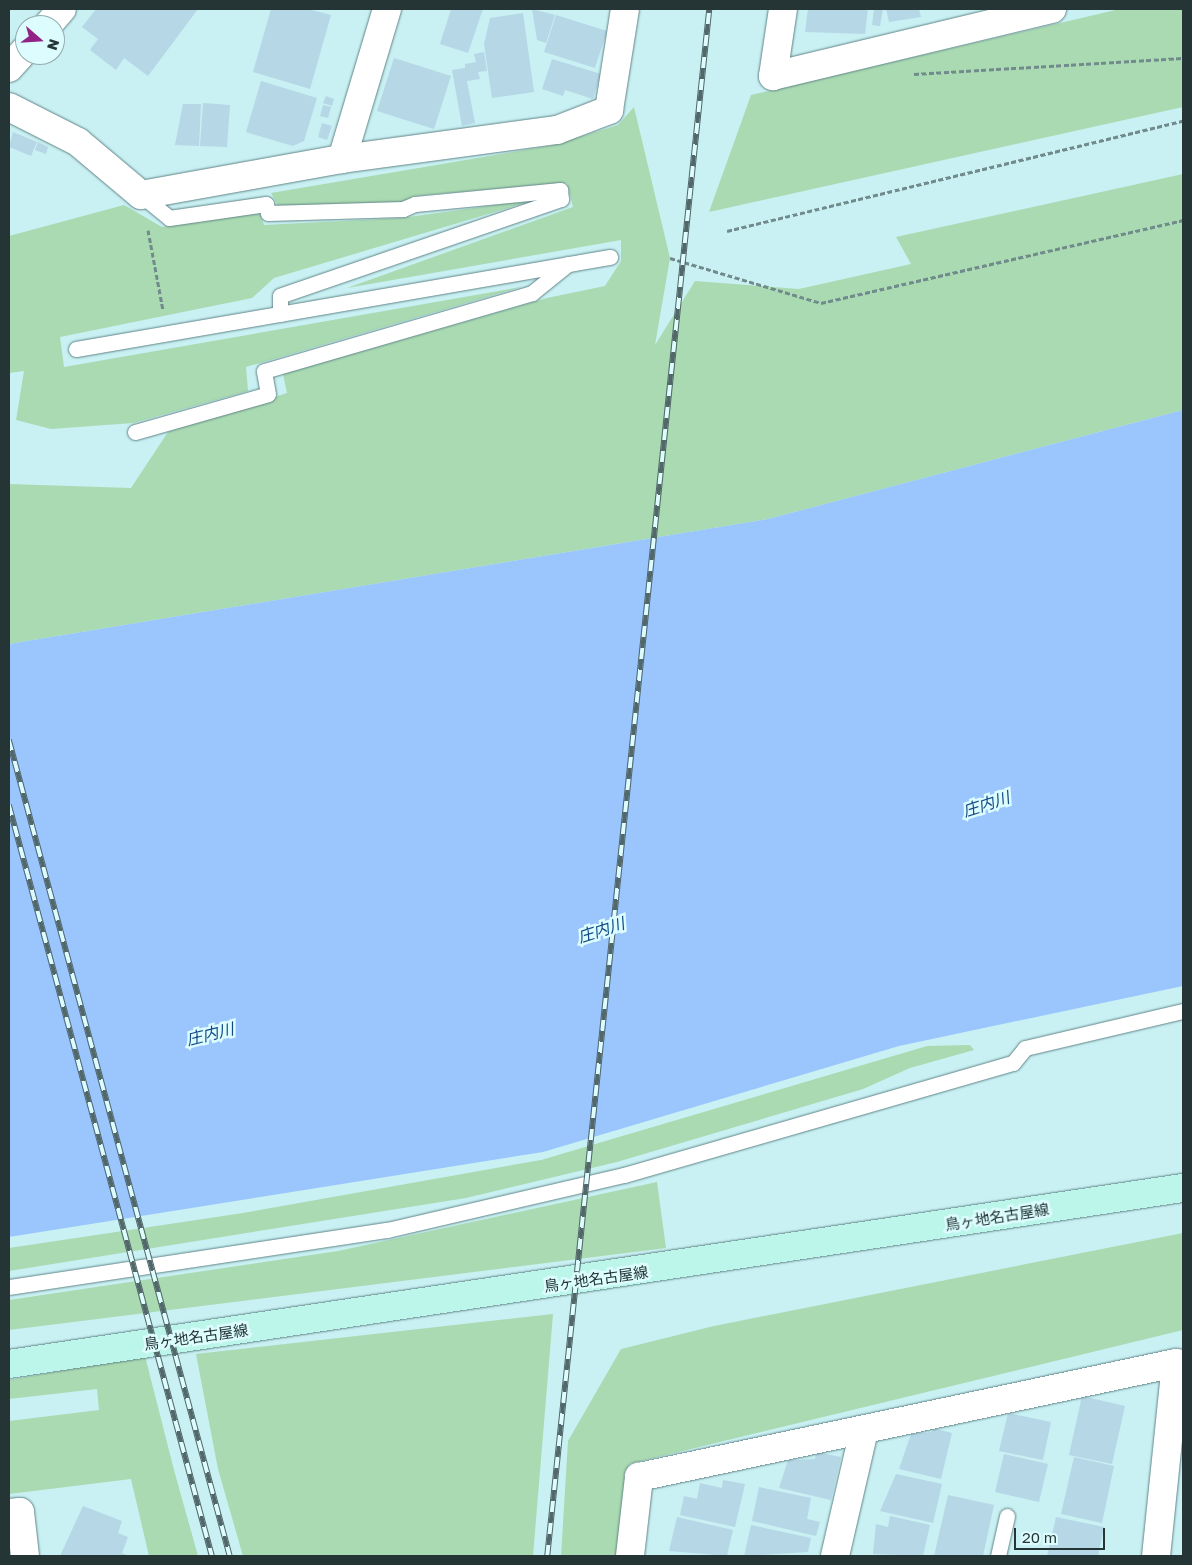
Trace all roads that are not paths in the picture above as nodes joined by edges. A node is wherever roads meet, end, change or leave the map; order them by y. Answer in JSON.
{"nodes":[{"id":1,"x":387,"y":9,"type":"edge"},
{"id":2,"x":625,"y":9,"type":"edge"},
{"id":3,"x":784,"y":9,"type":"edge"},
{"id":4,"x":1052,"y":9,"type":"edge"},
{"id":5,"x":9,"y":107,"type":"edge"},
{"id":6,"x":342,"y":158,"type":"junction"},
{"id":7,"x":141,"y":196,"type":"junction"},
{"id":8,"x":610,"y":257,"type":"dead end"},
{"id":9,"x":570,"y":263,"type":"junction"},
{"id":10,"x":280,"y":314,"type":"junction"},
{"id":11,"x":76,"y":349,"type":"dead end"},
{"id":12,"x":135,"y":432,"type":"dead end"},
{"id":13,"x":1183,"y":1011,"type":"edge"},
{"id":14,"x":1183,"y":1188,"type":"edge"},
{"id":15,"x":9,"y":1287,"type":"edge"},
{"id":16,"x":1180,"y":1362,"type":"edge"},
{"id":17,"x":9,"y":1364,"type":"edge"},
{"id":18,"x":864,"y":1430,"type":"junction"},
{"id":19,"x":9,"y":1514,"type":"edge"},
{"id":20,"x":1007,"y":1516,"type":"dead end"},
{"id":21,"x":25,"y":1556,"type":"edge"},
{"id":22,"x":630,"y":1556,"type":"edge"},
{"id":23,"x":835,"y":1556,"type":"edge"},
{"id":24,"x":998,"y":1556,"type":"edge"},
{"id":25,"x":1156,"y":1556,"type":"edge"}],
"edges":[{"from":1,"to":6,"type":"street"},
{"from":2,"to":6,"type":"street"},
{"from":3,"to":4,"type":"street"},
{"from":5,"to":7,"type":"street"},
{"from":6,"to":7,"type":"street"},
{"from":7,"to":10,"type":"lane"},
{"from":8,"to":9,"type":"lane"},
{"from":9,"to":10,"type":"lane"},
{"from":9,"to":12,"type":"lane"},
{"from":10,"to":11,"type":"lane"},
{"from":13,"to":15,"type":"lane"},
{"from":14,"to":17,"type":"main road","name":"鳥ヶ地名古屋線"},
{"from":16,"to":18,"type":"street"},
{"from":16,"to":25,"type":"street"},
{"from":18,"to":22,"type":"street"},
{"from":18,"to":23,"type":"street"},
{"from":19,"to":21,"type":"street"},
{"from":20,"to":24,"type":"lane"}]}
